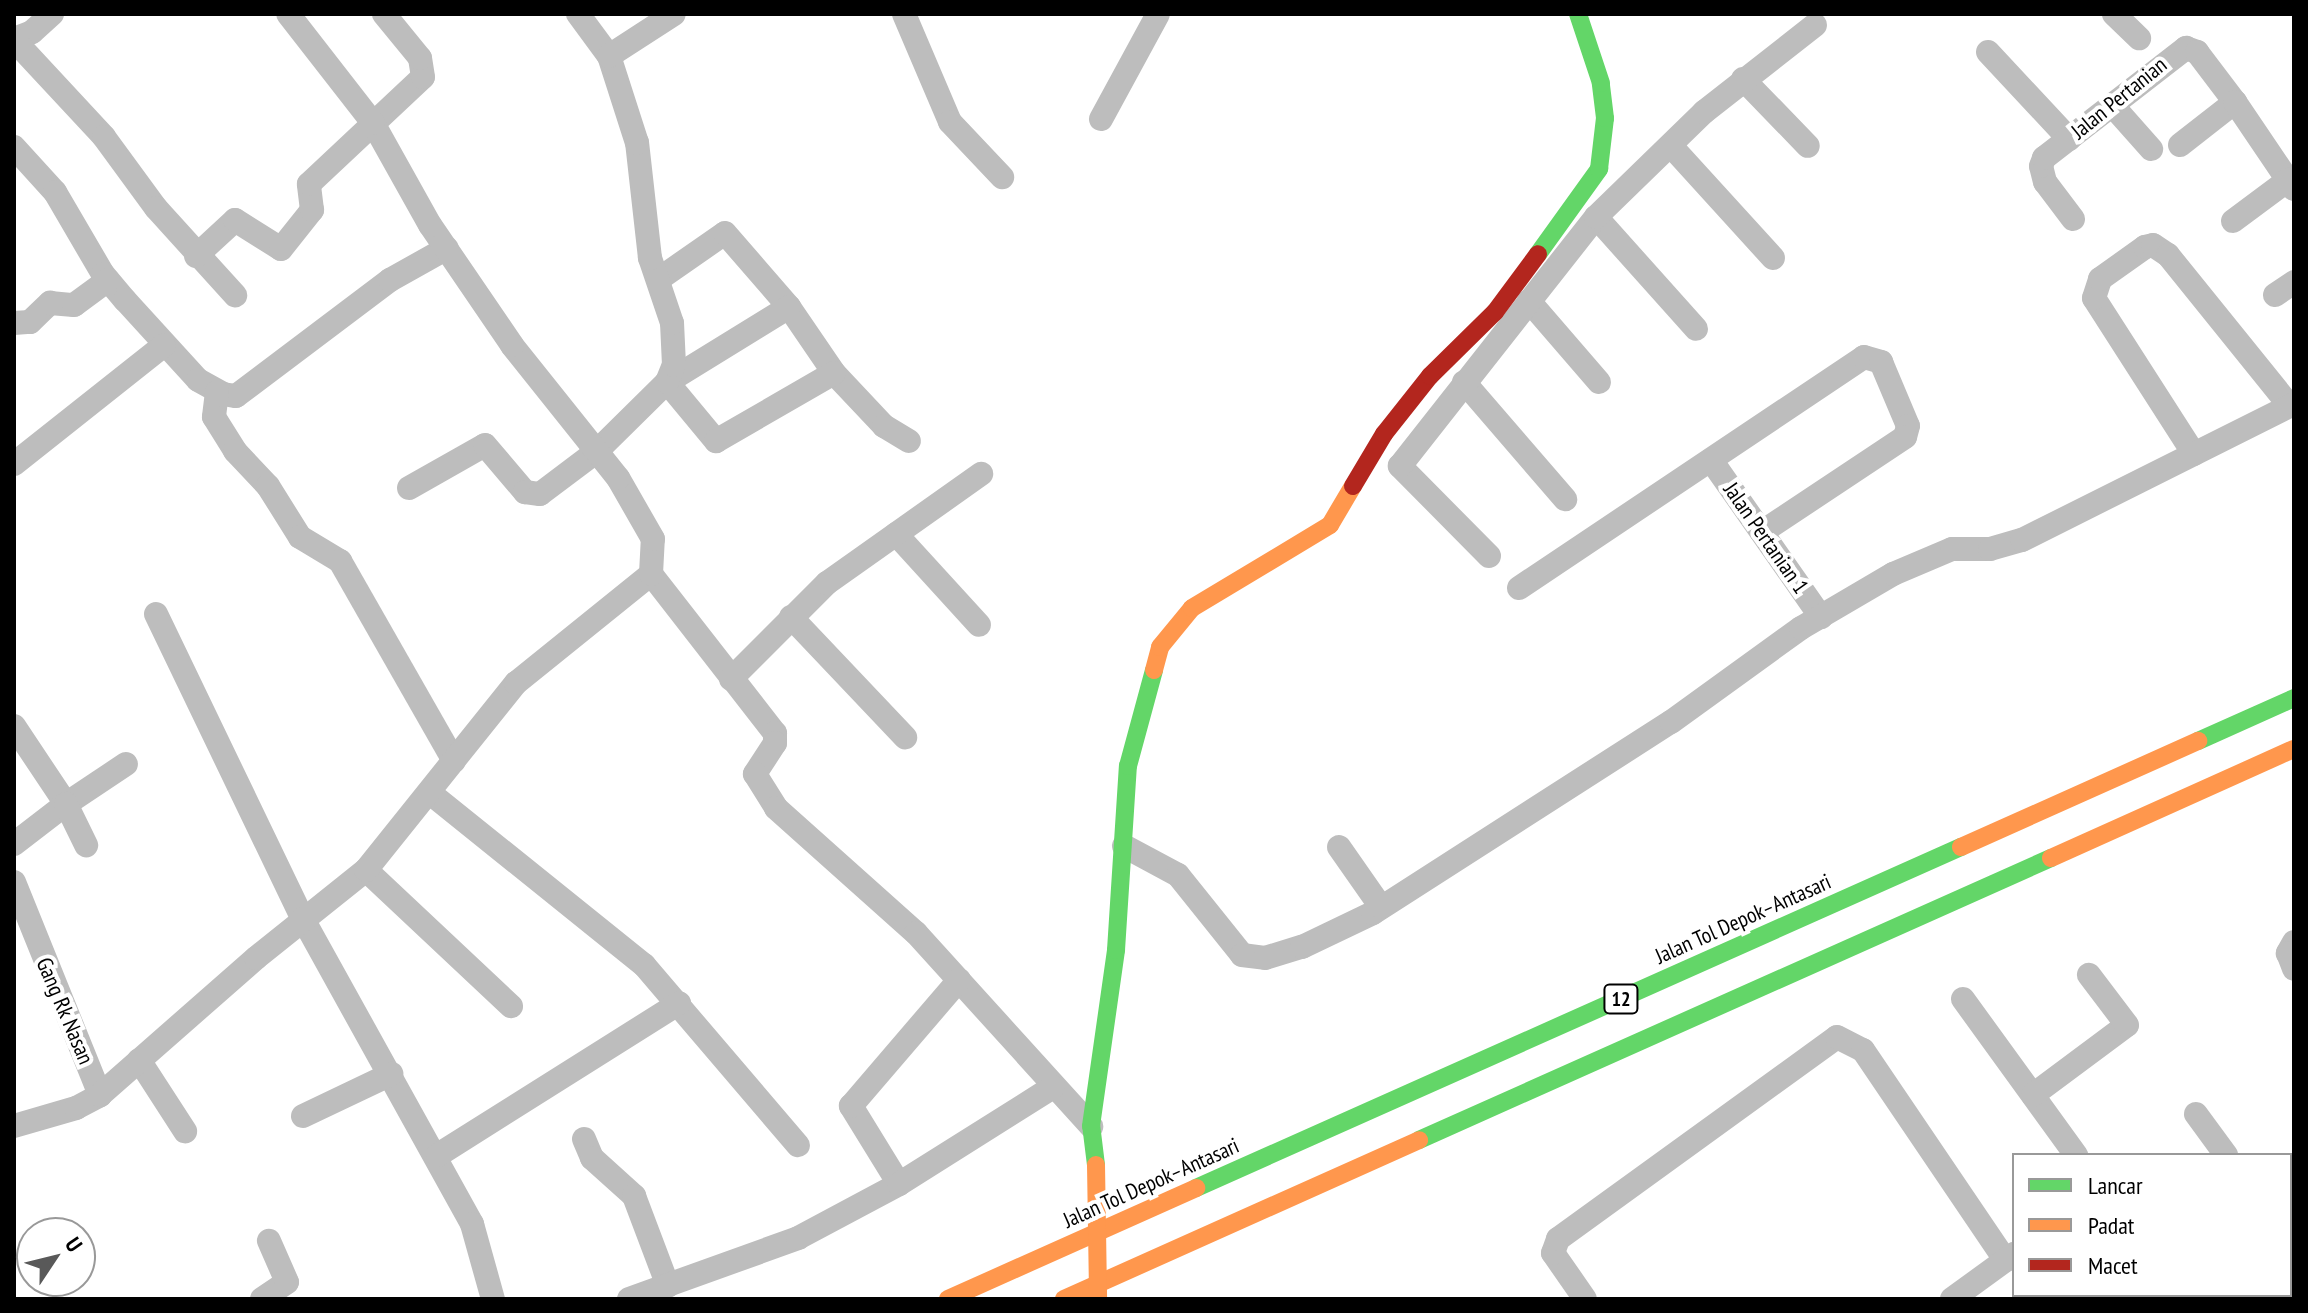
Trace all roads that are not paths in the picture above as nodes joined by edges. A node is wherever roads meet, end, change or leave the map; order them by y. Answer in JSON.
{"nodes":[{"id":1,"x":52,"y":14,"type":"edge"},
{"id":2,"x":288,"y":14,"type":"edge"},
{"id":3,"x":384,"y":14,"type":"edge"},
{"id":4,"x":578,"y":14,"type":"edge"},
{"id":5,"x":674,"y":14,"type":"edge"},
{"id":6,"x":904,"y":14,"type":"edge"},
{"id":7,"x":1158,"y":14,"type":"edge"},
{"id":8,"x":2114,"y":14,"type":"edge"},
{"id":9,"x":1577,"y":15,"type":"edge"},
{"id":10,"x":1815,"y":25,"type":"dead end"},
{"id":11,"x":2139,"y":38,"type":"dead end"},
{"id":12,"x":14,"y":40,"type":"edge"},
{"id":13,"x":1988,"y":52,"type":"dead end"},
{"id":14,"x":609,"y":56,"type":"junction"},
{"id":15,"x":1743,"y":79,"type":"junction"},
{"id":16,"x":2235,"y":102,"type":"junction"},
{"id":17,"x":2112,"y":105,"type":"junction"},
{"id":18,"x":1101,"y":119,"type":"dead end"},
{"id":19,"x":373,"y":123,"type":"junction"},
{"id":20,"x":2069,"y":139,"type":"junction"},
{"id":21,"x":2180,"y":145,"type":"dead end"},
{"id":22,"x":1808,"y":146,"type":"dead end"},
{"id":23,"x":14,"y":147,"type":"edge"},
{"id":24,"x":1672,"y":147,"type":"junction"},
{"id":25,"x":2151,"y":149,"type":"dead end"},
{"id":26,"x":1002,"y":177,"type":"dead end"},
{"id":27,"x":2291,"y":184,"type":"edge"},
{"id":28,"x":1596,"y":217,"type":"junction"},
{"id":29,"x":2073,"y":219,"type":"dead end"},
{"id":30,"x":2233,"y":221,"type":"dead end"},
{"id":31,"x":447,"y":248,"type":"junction"},
{"id":32,"x":196,"y":256,"type":"junction"},
{"id":33,"x":1773,"y":258,"type":"dead end"},
{"id":34,"x":659,"y":279,"type":"junction"},
{"id":35,"x":108,"y":280,"type":"junction"},
{"id":36,"x":235,"y":295,"type":"dead end"},
{"id":37,"x":1529,"y":301,"type":"junction"},
{"id":38,"x":789,"y":307,"type":"junction"},
{"id":39,"x":14,"y":323,"type":"edge"},
{"id":40,"x":1696,"y":329,"type":"dead end"},
{"id":41,"x":164,"y":345,"type":"junction"},
{"id":42,"x":834,"y":373,"type":"junction"},
{"id":43,"x":667,"y":382,"type":"junction"},
{"id":44,"x":1464,"y":382,"type":"junction"},
{"id":45,"x":1599,"y":382,"type":"dead end"},
{"id":46,"x":217,"y":392,"type":"junction"},
{"id":47,"x":2292,"y":405,"type":"edge"},
{"id":48,"x":909,"y":441,"type":"dead end"},
{"id":49,"x":596,"y":452,"type":"junction"},
{"id":50,"x":2194,"y":454,"type":"junction"},
{"id":51,"x":1711,"y":460,"type":"junction"},
{"id":52,"x":14,"y":464,"type":"edge"},
{"id":53,"x":1400,"y":466,"type":"junction"},
{"id":54,"x":1361,"y":472,"type":"junction"},
{"id":55,"x":981,"y":474,"type":"dead end"},
{"id":56,"x":409,"y":488,"type":"dead end"},
{"id":57,"x":1565,"y":499,"type":"dead end"},
{"id":58,"x":1762,"y":532,"type":"junction"},
{"id":59,"x":896,"y":534,"type":"junction"},
{"id":60,"x":1489,"y":556,"type":"dead end"},
{"id":61,"x":651,"y":574,"type":"junction"},
{"id":62,"x":1519,"y":588,"type":"dead end"},
{"id":63,"x":156,"y":614,"type":"dead end"},
{"id":64,"x":791,"y":617,"type":"junction"},
{"id":65,"x":1821,"y":617,"type":"junction"},
{"id":66,"x":979,"y":625,"type":"dead end"},
{"id":67,"x":731,"y":679,"type":"junction"},
{"id":68,"x":2294,"y":698,"type":"edge"},
{"id":69,"x":14,"y":726,"type":"edge"},
{"id":70,"x":905,"y":737,"type":"dead end"},
{"id":71,"x":2294,"y":749,"type":"edge"},
{"id":72,"x":454,"y":761,"type":"junction"},
{"id":73,"x":126,"y":764,"type":"dead end"},
{"id":74,"x":430,"y":793,"type":"junction"},
{"id":75,"x":66,"y":804,"type":"junction"},
{"id":76,"x":14,"y":844,"type":"edge"},
{"id":77,"x":86,"y":845,"type":"dead end"},
{"id":78,"x":1124,"y":846,"type":"junction"},
{"id":79,"x":1339,"y":847,"type":"dead end"},
{"id":80,"x":366,"y":870,"type":"junction"},
{"id":81,"x":14,"y":882,"type":"edge"},
{"id":82,"x":1381,"y":907,"type":"junction"},
{"id":83,"x":303,"y":919,"type":"junction"},
{"id":84,"x":2294,"y":942,"type":"edge"},
{"id":85,"x":2294,"y":969,"type":"edge"},
{"id":86,"x":2089,"y":975,"type":"dead end"},
{"id":87,"x":959,"y":980,"type":"junction"},
{"id":88,"x":1963,"y":999,"type":"dead end"},
{"id":89,"x":679,"y":1003,"type":"junction"},
{"id":90,"x":511,"y":1006,"type":"dead end"},
{"id":91,"x":139,"y":1060,"type":"junction"},
{"id":92,"x":391,"y":1074,"type":"junction"},
{"id":93,"x":1053,"y":1087,"type":"junction"},
{"id":94,"x":100,"y":1095,"type":"junction"},
{"id":95,"x":2033,"y":1095,"type":"junction"},
{"id":96,"x":2196,"y":1114,"type":"dead end"},
{"id":97,"x":303,"y":1116,"type":"dead end"},
{"id":98,"x":15,"y":1122,"type":"edge"},
{"id":99,"x":1091,"y":1126,"type":"junction"},
{"id":100,"x":185,"y":1131,"type":"dead end"},
{"id":101,"x":584,"y":1139,"type":"dead end"},
{"id":102,"x":798,"y":1145,"type":"dead end"},
{"id":103,"x":2075,"y":1153,"type":"edge"},
{"id":104,"x":2225,"y":1153,"type":"edge"},
{"id":105,"x":438,"y":1155,"type":"junction"},
{"id":106,"x":899,"y":1184,"type":"junction"},
{"id":107,"x":269,"y":1241,"type":"dead end"},
{"id":108,"x":2009,"y":1257,"type":"edge"},
{"id":109,"x":668,"y":1286,"type":"junction"},
{"id":110,"x":262,"y":1299,"type":"edge"},
{"id":111,"x":493,"y":1299,"type":"edge"},
{"id":112,"x":629,"y":1299,"type":"edge"},
{"id":113,"x":948,"y":1299,"type":"edge"},
{"id":114,"x":1064,"y":1299,"type":"edge"},
{"id":115,"x":1098,"y":1299,"type":"edge"},
{"id":116,"x":1585,"y":1299,"type":"edge"},
{"id":117,"x":1952,"y":1299,"type":"edge"}],
"edges":[{"from":1,"to":12,"type":"street"},
{"from":2,"to":19,"type":"street"},
{"from":3,"to":19,"type":"street"},
{"from":4,"to":14,"type":"street"},
{"from":5,"to":14,"type":"street"},
{"from":6,"to":26,"type":"street"},
{"from":7,"to":18,"type":"street"},
{"from":8,"to":11,"type":"street"},
{"from":9,"to":54,"type":"main road"},
{"from":10,"to":15,"type":"street"},
{"from":12,"to":32,"type":"street"},
{"from":13,"to":20,"type":"street"},
{"from":14,"to":34,"type":"street"},
{"from":15,"to":22,"type":"street"},
{"from":15,"to":24,"type":"street"},
{"from":16,"to":17,"type":"street","name":"Jalan Pertanian"},
{"from":16,"to":21,"type":"street"},
{"from":16,"to":27,"type":"street","name":"Jalan Pertanian"},
{"from":17,"to":20,"type":"street","name":"Jalan Pertanian"},
{"from":17,"to":25,"type":"street"},
{"from":19,"to":31,"type":"street"},
{"from":19,"to":32,"type":"street"},
{"from":20,"to":29,"type":"street","name":"Jalan Pertanian"},
{"from":23,"to":35,"type":"street"},
{"from":24,"to":28,"type":"street"},
{"from":24,"to":33,"type":"street"},
{"from":27,"to":30,"type":"street"},
{"from":28,"to":37,"type":"street"},
{"from":28,"to":40,"type":"street"},
{"from":31,"to":46,"type":"street"},
{"from":31,"to":49,"type":"street"},
{"from":32,"to":36,"type":"street"},
{"from":34,"to":38,"type":"street"},
{"from":34,"to":43,"type":"street"},
{"from":35,"to":39,"type":"street"},
{"from":35,"to":41,"type":"street"},
{"from":37,"to":44,"type":"street"},
{"from":37,"to":45,"type":"street"},
{"from":38,"to":42,"type":"street"},
{"from":38,"to":43,"type":"street"},
{"from":41,"to":46,"type":"street"},
{"from":41,"to":52,"type":"street"},
{"from":42,"to":43,"type":"street"},
{"from":42,"to":48,"type":"street"},
{"from":43,"to":49,"type":"street"},
{"from":44,"to":53,"type":"street"},
{"from":44,"to":57,"type":"street"},
{"from":46,"to":72,"type":"street"},
{"from":47,"to":50,"type":"street"},
{"from":47,"to":50,"type":"street"},
{"from":49,"to":56,"type":"street"},
{"from":49,"to":61,"type":"street"},
{"from":50,"to":65,"type":"street"},
{"from":51,"to":58,"type":"street","name":"Jalan Pertanian 1"},
{"from":51,"to":58,"type":"street"},
{"from":51,"to":62,"type":"street"},
{"from":53,"to":54,"type":"street"},
{"from":53,"to":60,"type":"street"},
{"from":54,"to":78,"type":"main road"},
{"from":55,"to":59,"type":"street"},
{"from":58,"to":65,"type":"street","name":"Jalan Pertanian 1"},
{"from":59,"to":64,"type":"street"},
{"from":59,"to":66,"type":"street"},
{"from":61,"to":67,"type":"street"},
{"from":61,"to":72,"type":"street"},
{"from":63,"to":83,"type":"street"},
{"from":64,"to":67,"type":"street"},
{"from":64,"to":70,"type":"street"},
{"from":65,"to":82,"type":"street"},
{"from":67,"to":87,"type":"street"},
{"from":68,"to":113,"type":"main road","name":"Jalan Tol Depok–Antasari","number":"12"},
{"from":69,"to":75,"type":"street"},
{"from":71,"to":114,"type":"main road","number":"12"},
{"from":72,"to":74,"type":"street"},
{"from":73,"to":75,"type":"street"},
{"from":74,"to":80,"type":"street"},
{"from":74,"to":89,"type":"street"},
{"from":75,"to":76,"type":"street"},
{"from":75,"to":77,"type":"street"},
{"from":78,"to":82,"type":"street"},
{"from":78,"to":99,"type":"main road"},
{"from":79,"to":82,"type":"street"},
{"from":80,"to":83,"type":"street"},
{"from":80,"to":90,"type":"street"},
{"from":81,"to":94,"type":"street","name":"Gang Rk Nasan"},
{"from":83,"to":91,"type":"street"},
{"from":83,"to":92,"type":"street"},
{"from":84,"to":85,"type":"street"},
{"from":86,"to":95,"type":"street"},
{"from":87,"to":93,"type":"street"},
{"from":87,"to":106,"type":"street"},
{"from":88,"to":95,"type":"street"},
{"from":89,"to":102,"type":"street"},
{"from":89,"to":105,"type":"street"},
{"from":91,"to":94,"type":"street"},
{"from":91,"to":100,"type":"street"},
{"from":92,"to":97,"type":"street"},
{"from":92,"to":105,"type":"street"},
{"from":93,"to":99,"type":"street"},
{"from":93,"to":106,"type":"street"},
{"from":94,"to":98,"type":"street"},
{"from":95,"to":103,"type":"street"},
{"from":96,"to":104,"type":"street"},
{"from":99,"to":115,"type":"main road","bridge":true},
{"from":101,"to":109,"type":"street"},
{"from":105,"to":111,"type":"street"},
{"from":106,"to":109,"type":"street"},
{"from":107,"to":110,"type":"street"},
{"from":108,"to":116,"type":"street"},
{"from":108,"to":117,"type":"street"},
{"from":109,"to":112,"type":"street"}]}
